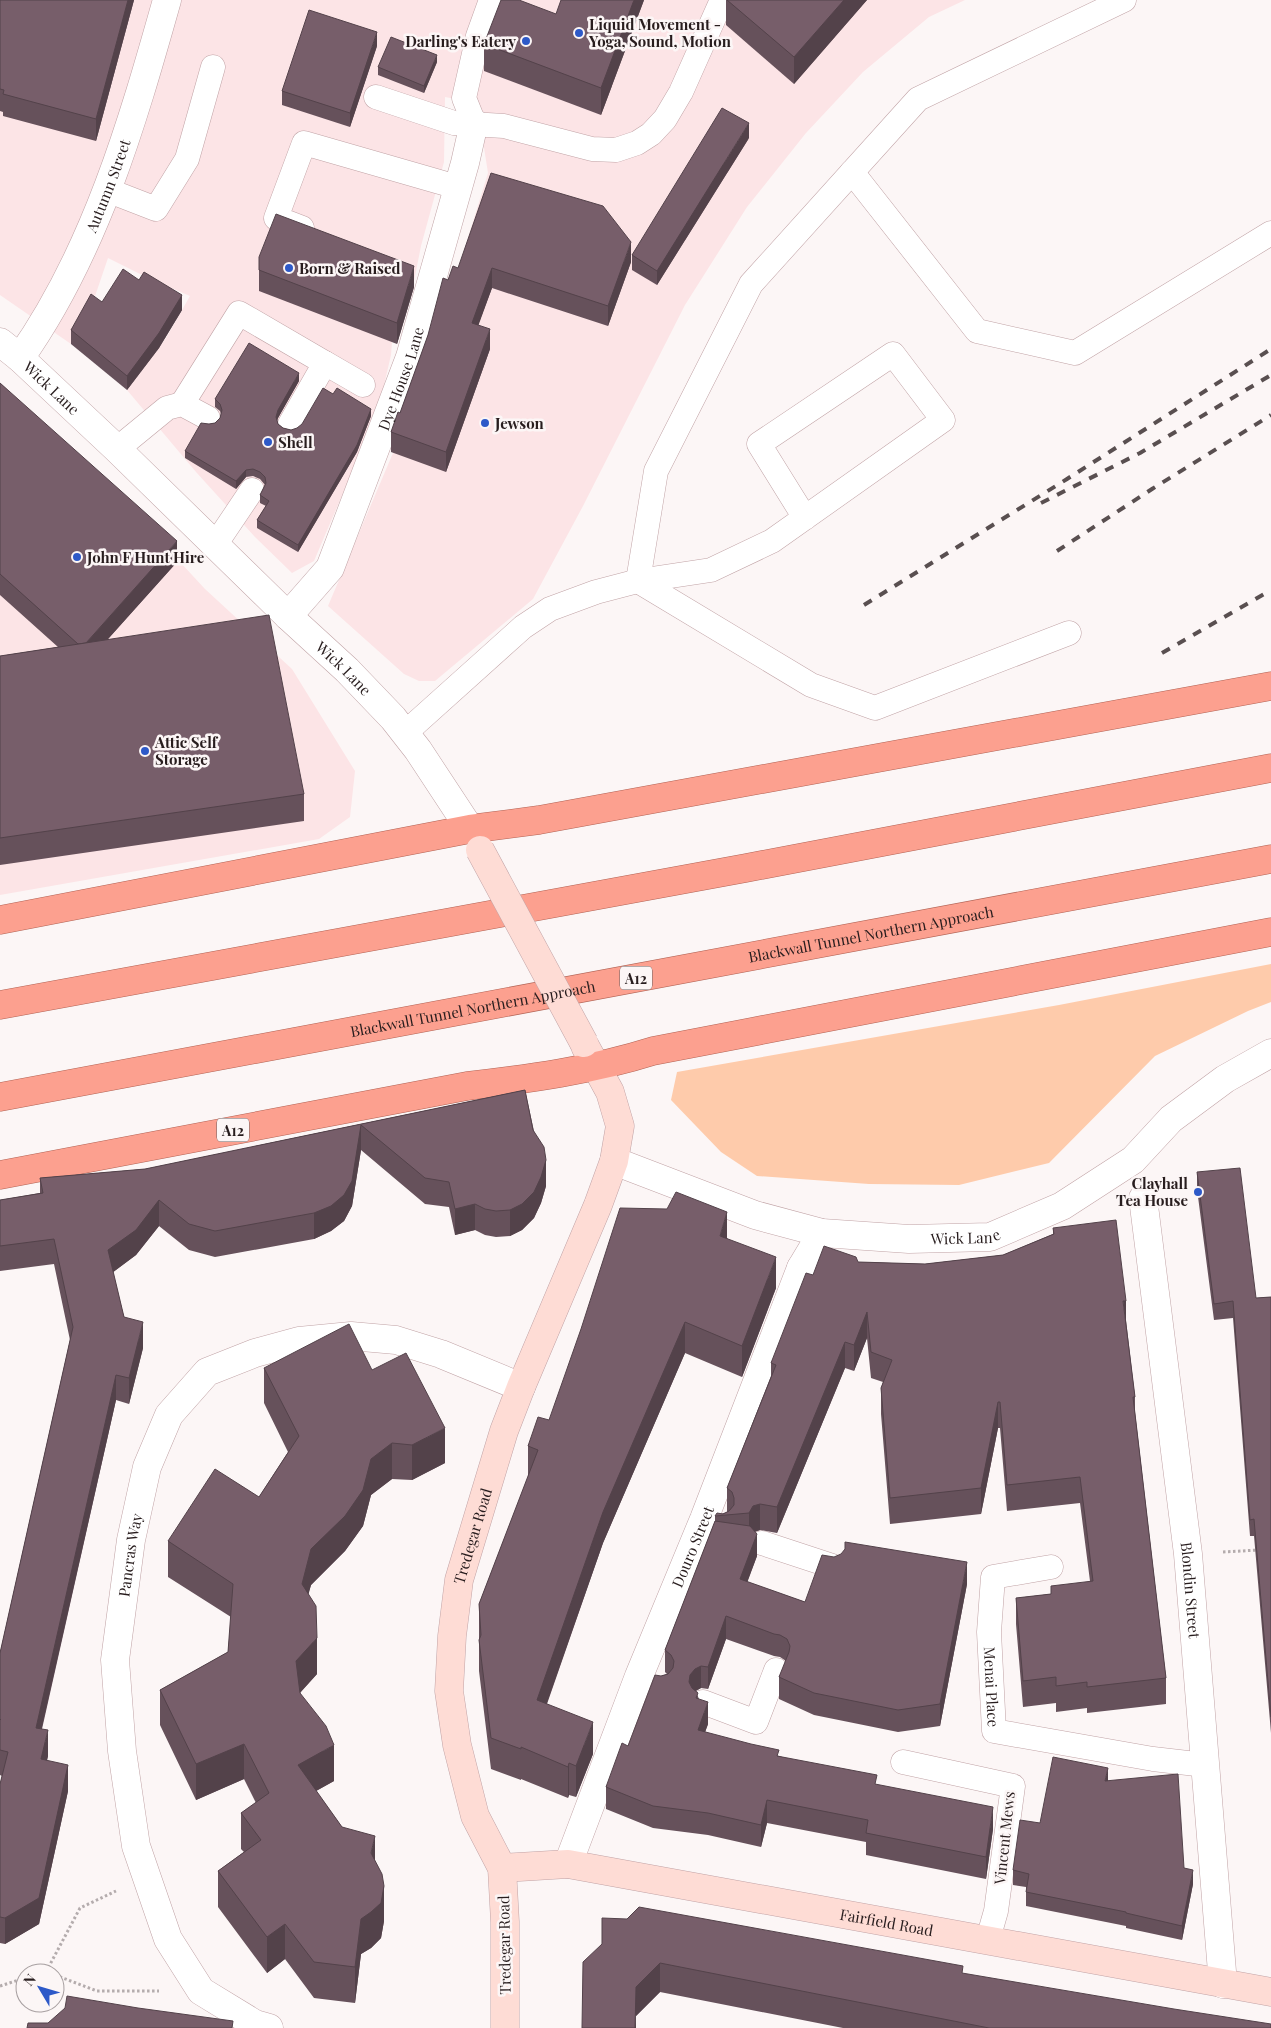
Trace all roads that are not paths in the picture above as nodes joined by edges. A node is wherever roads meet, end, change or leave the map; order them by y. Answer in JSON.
{"nodes":[{"id":1,"x":167,"y":0,"type":"edge"},
{"id":2,"x":491,"y":0,"type":"edge"},
{"id":3,"x":722,"y":0,"type":"edge"},
{"id":4,"x":1124,"y":0,"type":"edge"},
{"id":5,"x":213,"y":67,"type":"dead end"},
{"id":6,"x":376,"y":97,"type":"dead end"},
{"id":7,"x":474,"y":123,"type":"junction"},
{"id":8,"x":852,"y":172,"type":"junction"},
{"id":9,"x":458,"y":187,"type":"junction"},
{"id":10,"x":107,"y":190,"type":"junction"},
{"id":11,"x":1271,"y":233,"type":"edge"},
{"id":12,"x":322,"y":236,"type":"edge"},
{"id":13,"x":10,"y":350,"type":"edge"},
{"id":14,"x":325,"y":363,"type":"junction"},
{"id":15,"x":362,"y":385,"type":"dead end"},
{"id":16,"x":182,"y":404,"type":"junction"},
{"id":17,"x":208,"y":418,"type":"dead end"},
{"id":18,"x":290,"y":424,"type":"dead end"},
{"id":19,"x":117,"y":449,"type":"junction"},
{"id":20,"x":252,"y":490,"type":"dead end"},
{"id":21,"x":805,"y":518,"type":"junction"},
{"id":22,"x":215,"y":545,"type":"junction"},
{"id":23,"x":638,"y":581,"type":"junction"},
{"id":24,"x":288,"y":616,"type":"junction"},
{"id":25,"x":1069,"y":633,"type":"dead end"},
{"id":26,"x":1271,"y":686,"type":"edge"},
{"id":27,"x":405,"y":733,"type":"junction"},
{"id":28,"x":1271,"y":768,"type":"edge"},
{"id":29,"x":475,"y":840,"type":"junction"},
{"id":30,"x":1271,"y":859,"type":"edge"},
{"id":31,"x":0,"y":920,"type":"edge"},
{"id":32,"x":1271,"y":932,"type":"edge"},
{"id":33,"x":0,"y":1005,"type":"edge"},
{"id":34,"x":1271,"y":1053,"type":"edge"},
{"id":35,"x":590,"y":1054,"type":"junction"},
{"id":36,"x":0,"y":1097,"type":"edge"},
{"id":37,"x":614,"y":1161,"type":"junction"},
{"id":38,"x":0,"y":1174,"type":"edge"},
{"id":39,"x":1143,"y":1198,"type":"dead end"},
{"id":40,"x":822,"y":1233,"type":"junction"},
{"id":41,"x":521,"y":1387,"type":"junction"},
{"id":42,"x":762,"y":1543,"type":"dead end"},
{"id":43,"x":832,"y":1566,"type":"edge"},
{"id":44,"x":1051,"y":1567,"type":"dead end"},
{"id":45,"x":776,"y":1670,"type":"dead end"},
{"id":46,"x":703,"y":1702,"type":"edge"},
{"id":47,"x":903,"y":1762,"type":"dead end"},
{"id":48,"x":1205,"y":1764,"type":"junction"},
{"id":49,"x":568,"y":1864,"type":"junction"},
{"id":50,"x":502,"y":1868,"type":"junction"},
{"id":51,"x":988,"y":1940,"type":"junction"},
{"id":52,"x":1224,"y":1984,"type":"junction"},
{"id":53,"x":1271,"y":1992,"type":"edge"},
{"id":54,"x":269,"y":2028,"type":"edge"},
{"id":55,"x":505,"y":2028,"type":"edge"}],
"edges":[{"from":1,"to":10,"type":"street","name":"Autumn Street"},
{"from":2,"to":7,"type":"lane"},
{"from":3,"to":7,"type":"lane"},
{"from":4,"to":8,"type":"lane"},
{"from":5,"to":10,"type":"lane"},
{"from":6,"to":7,"type":"lane"},
{"from":7,"to":9,"type":"street","name":"Dye House Lane"},
{"from":8,"to":11,"type":"lane"},
{"from":8,"to":23,"type":"lane"},
{"from":9,"to":12,"type":"lane"},
{"from":9,"to":24,"type":"street","name":"Dye House Lane"},
{"from":10,"to":13,"type":"street","name":"Autumn Street"},
{"from":13,"to":19,"type":"street","name":"Wick Lane"},
{"from":14,"to":15,"type":"lane"},
{"from":14,"to":16,"type":"lane"},
{"from":14,"to":18,"type":"lane"},
{"from":16,"to":17,"type":"lane"},
{"from":16,"to":19,"type":"lane"},
{"from":19,"to":22,"type":"street","name":"Wick Lane"},
{"from":20,"to":22,"type":"lane"},
{"from":21,"to":21,"type":"lane"},
{"from":21,"to":23,"type":"lane"},
{"from":22,"to":24,"type":"street","name":"Wick Lane"},
{"from":23,"to":25,"type":"lane"},
{"from":23,"to":27,"type":"lane"},
{"from":24,"to":27,"type":"street","name":"Wick Lane"},
{"from":26,"to":29,"type":"highway"},
{"from":27,"to":29,"type":"street","name":"Wick Lane"},
{"from":28,"to":33,"type":"highway"},
{"from":29,"to":31,"type":"highway"},
{"from":29,"to":35,"type":"main road","name":"Wick Lane","bridge":true},
{"from":30,"to":36,"type":"highway","name":"Blackwall Tunnel Northern Approach","number":"A12"},
{"from":32,"to":35,"type":"highway","number":"A12"},
{"from":34,"to":40,"type":"street","name":"Wick Lane"},
{"from":35,"to":37,"type":"main road","name":"Tredegar Road"},
{"from":35,"to":38,"type":"highway","number":"A12"},
{"from":37,"to":40,"type":"street","name":"Wick Lane"},
{"from":37,"to":41,"type":"main road","name":"Tredegar Road"},
{"from":39,"to":48,"type":"street","name":"Blondin Street"},
{"from":40,"to":49,"type":"street","name":"Douro Street"},
{"from":41,"to":50,"type":"main road","name":"Tredegar Road"},
{"from":41,"to":54,"type":"street","name":"Pancras Way"},
{"from":42,"to":43,"type":"lane"},
{"from":44,"to":48,"type":"lane","name":"Menai Place"},
{"from":45,"to":46,"type":"lane"},
{"from":47,"to":51,"type":"lane","name":"Vincent Mews"},
{"from":48,"to":52,"type":"street","name":"Blondin Street"},
{"from":49,"to":50,"type":"main road","name":"Fairfield Road"},
{"from":49,"to":51,"type":"main road","name":"Fairfield Road"},
{"from":50,"to":55,"type":"main road","name":"Tredegar Road"},
{"from":51,"to":52,"type":"main road","name":"Fairfield Road"},
{"from":52,"to":53,"type":"main road","name":"Fairfield Road"}]}
